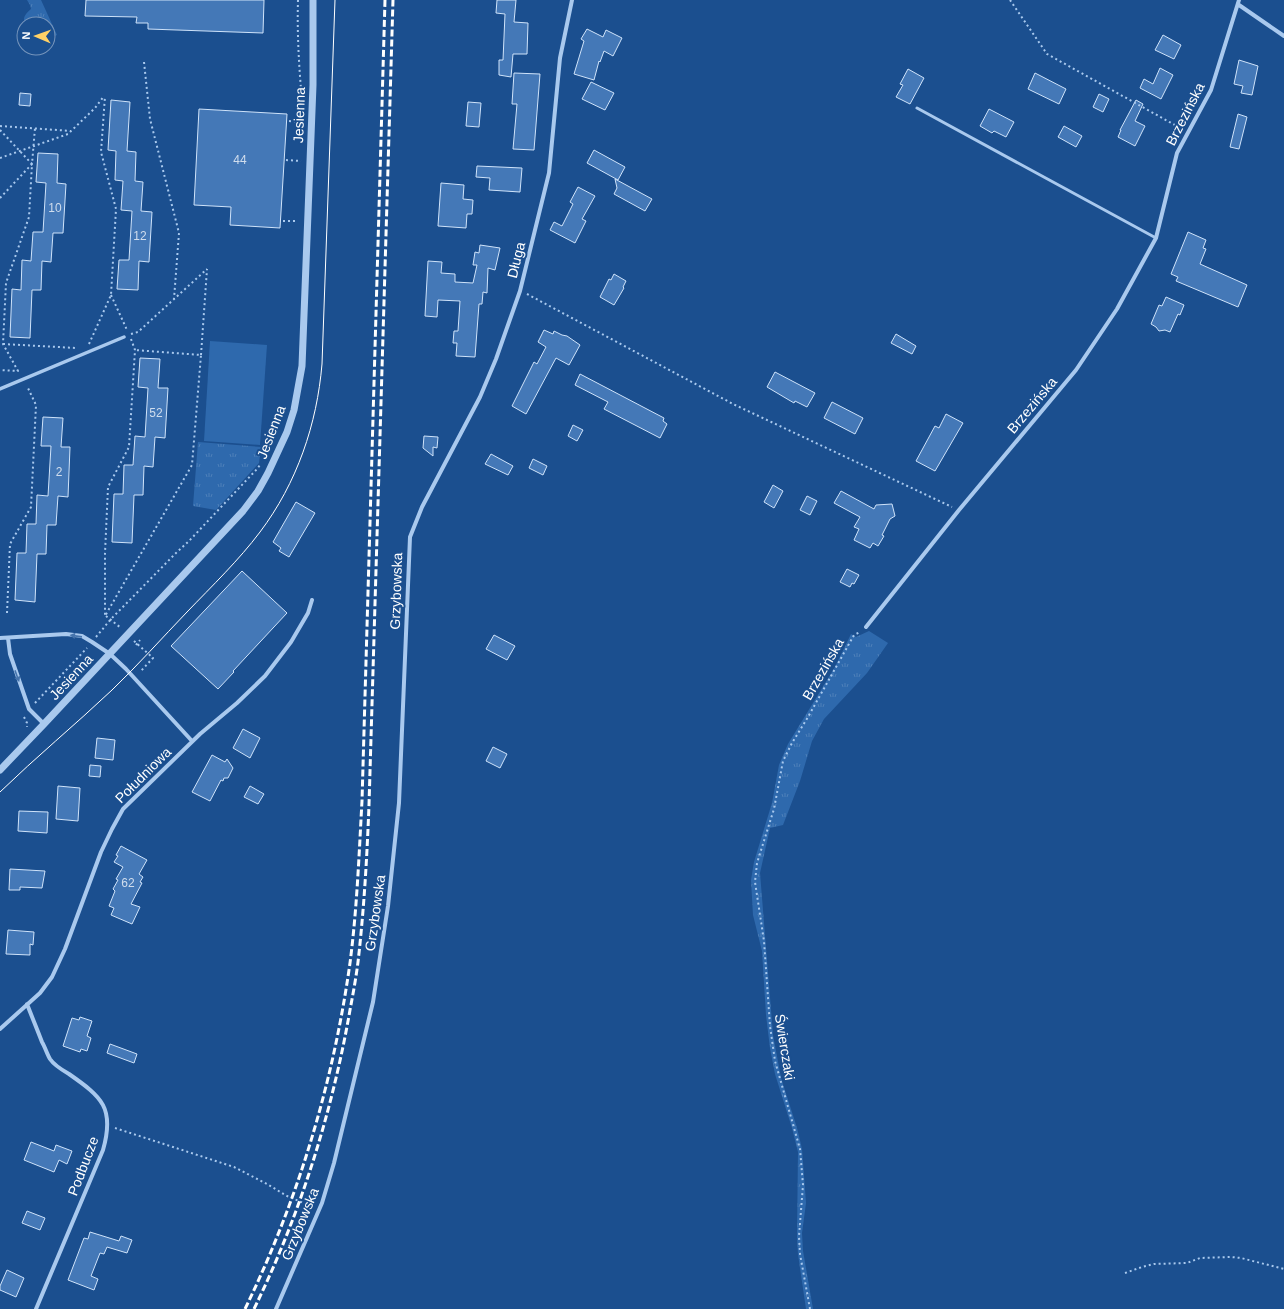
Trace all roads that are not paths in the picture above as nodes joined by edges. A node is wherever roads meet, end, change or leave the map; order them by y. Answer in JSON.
{"nodes":[{"id":1,"x":313,"y":0,"type":"edge"},
{"id":2,"x":572,"y":0,"type":"edge"},
{"id":3,"x":1239,"y":2,"type":"edge"},
{"id":4,"x":1284,"y":36,"type":"edge"},
{"id":5,"x":917,"y":108,"type":"dead end"},
{"id":6,"x":1156,"y":238,"type":"junction"},
{"id":7,"x":124,"y":337,"type":"dead end"},
{"id":8,"x":0,"y":389,"type":"edge"},
{"id":9,"x":422,"y":507,"type":"joint"},
{"id":10,"x":312,"y":600,"type":"dead end"},
{"id":11,"x":866,"y":627,"type":"road end"},
{"id":12,"x":0,"y":638,"type":"edge"},
{"id":13,"x":8,"y":638,"type":"junction"},
{"id":14,"x":110,"y":654,"type":"junction"},
{"id":15,"x":44,"y":724,"type":"junction"},
{"id":16,"x":192,"y":741,"type":"junction"},
{"id":17,"x":0,"y":770,"type":"edge"},
{"id":18,"x":27,"y":1004,"type":"junction"},
{"id":19,"x":0,"y":1029,"type":"edge"},
{"id":20,"x":36,"y":1309,"type":"edge"},
{"id":21,"x":276,"y":1309,"type":"edge"}],
"edges":[{"from":1,"to":14,"type":"street","name":"Jesienna"},
{"from":2,"to":9,"type":"street","name":"Długa"},
{"from":3,"to":4,"type":"street"},
{"from":3,"to":6,"type":"street","name":"Brzezińska"},
{"from":5,"to":6,"type":"lane"},
{"from":6,"to":11,"type":"street","name":"Brzezińska"},
{"from":7,"to":8,"type":"street"},
{"from":9,"to":21,"type":"street","name":"Grzybowska"},
{"from":10,"to":16,"type":"street","name":"Południowa"},
{"from":12,"to":13,"type":"street"},
{"from":14,"to":13,"type":"street","one_way":true},
{"from":13,"to":15,"type":"street","one_way":true},
{"from":14,"to":15,"type":"street","name":"Jesienna"},
{"from":14,"to":16,"type":"street"},
{"from":15,"to":17,"type":"street","name":"Jesienna"},
{"from":16,"to":18,"type":"street","name":"Południowa"},
{"from":18,"to":19,"type":"street","name":"Południowa"},
{"from":18,"to":20,"type":"street","name":"Podbucze"}]}
